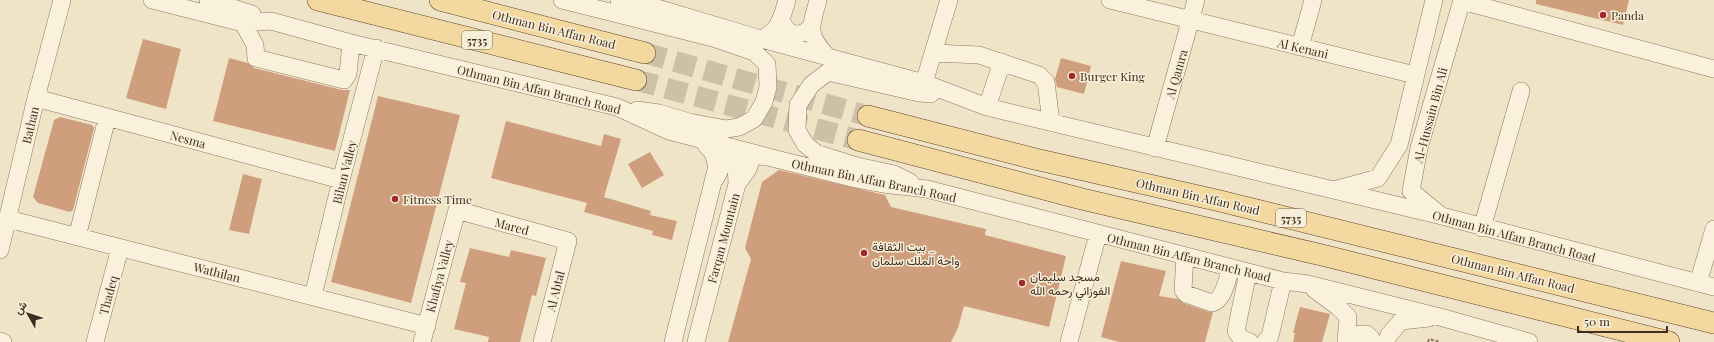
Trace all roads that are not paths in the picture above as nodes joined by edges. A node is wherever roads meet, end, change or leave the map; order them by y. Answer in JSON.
{"nodes":[{"id":1,"x":62,"y":0,"type":"edge"},
{"id":2,"x":152,"y":0,"type":"edge"},
{"id":3,"x":208,"y":0,"type":"edge"},
{"id":4,"x":318,"y":0,"type":"edge"},
{"id":5,"x":440,"y":0,"type":"edge"},
{"id":6,"x":562,"y":0,"type":"edge"},
{"id":7,"x":619,"y":0,"type":"edge"},
{"id":8,"x":787,"y":0,"type":"edge"},
{"id":9,"x":818,"y":0,"type":"edge"},
{"id":10,"x":949,"y":0,"type":"edge"},
{"id":11,"x":1110,"y":0,"type":"edge"},
{"id":12,"x":1196,"y":0,"type":"edge"},
{"id":13,"x":1313,"y":0,"type":"edge"},
{"id":14,"x":1434,"y":0,"type":"edge"},
{"id":15,"x":1462,"y":0,"type":"edge"},
{"id":16,"x":658,"y":4,"type":"edge"},
{"id":17,"x":271,"y":21,"type":"junction"},
{"id":18,"x":782,"y":21,"type":"junction"},
{"id":19,"x":1191,"y":21,"type":"junction"},
{"id":20,"x":243,"y":23,"type":"junction"},
{"id":21,"x":811,"y":27,"type":"junction"},
{"id":22,"x":761,"y":39,"type":"junction"},
{"id":23,"x":351,"y":43,"type":"junction"},
{"id":24,"x":1300,"y":47,"type":"junction"},
{"id":25,"x":376,"y":48,"type":"junction"},
{"id":26,"x":934,"y":52,"type":"junction"},
{"id":27,"x":645,"y":53,"type":"tunnel mouth"},
{"id":28,"x":826,"y":55,"type":"junction"},
{"id":29,"x":1002,"y":62,"type":"junction"},
{"id":30,"x":1714,"y":69,"type":"edge"},
{"id":31,"x":1415,"y":75,"type":"junction"},
{"id":32,"x":636,"y":80,"type":"tunnel mouth"},
{"id":33,"x":924,"y":83,"type":"junction"},
{"id":34,"x":1522,"y":91,"type":"dead end"},
{"id":35,"x":961,"y":97,"type":"junction"},
{"id":36,"x":36,"y":98,"type":"junction"},
{"id":37,"x":987,"y":106,"type":"junction"},
{"id":38,"x":617,"y":107,"type":"junction"},
{"id":39,"x":868,"y":116,"type":"tunnel mouth"},
{"id":40,"x":107,"y":118,"type":"junction"},
{"id":41,"x":1052,"y":122,"type":"junction"},
{"id":42,"x":701,"y":139,"type":"junction"},
{"id":43,"x":858,"y":140,"type":"tunnel mouth"},
{"id":44,"x":1399,"y":145,"type":"junction"},
{"id":45,"x":1155,"y":148,"type":"junction"},
{"id":46,"x":1419,"y":148,"type":"junction"},
{"id":47,"x":772,"y":158,"type":"junction"},
{"id":48,"x":341,"y":180,"type":"junction"},
{"id":49,"x":713,"y":184,"type":"junction"},
{"id":50,"x":737,"y":184,"type":"junction"},
{"id":51,"x":927,"y":189,"type":"junction"},
{"id":52,"x":1332,"y":190,"type":"junction"},
{"id":53,"x":457,"y":210,"type":"joint"},
{"id":54,"x":1442,"y":216,"type":"junction"},
{"id":55,"x":8,"y":220,"type":"junction"},
{"id":56,"x":1482,"y":228,"type":"junction"},
{"id":57,"x":1714,"y":229,"type":"edge"},
{"id":58,"x":1098,"y":234,"type":"junction"},
{"id":59,"x":77,"y":237,"type":"junction"},
{"id":60,"x":568,"y":241,"type":"joint"},
{"id":61,"x":120,"y":248,"type":"junction"},
{"id":62,"x":0,"y":250,"type":"edge"},
{"id":63,"x":1185,"y":256,"type":"junction"},
{"id":64,"x":1231,"y":268,"type":"junction"},
{"id":65,"x":1248,"y":272,"type":"junction"},
{"id":66,"x":1283,"y":281,"type":"junction"},
{"id":67,"x":1308,"y":284,"type":"junction"},
{"id":68,"x":1706,"y":285,"type":"edge"},
{"id":69,"x":314,"y":296,"type":"junction"},
{"id":70,"x":1440,"y":317,"type":"junction"},
{"id":71,"x":1714,"y":323,"type":"edge"},
{"id":72,"x":426,"y":326,"type":"junction"},
{"id":73,"x":0,"y":341,"type":"edge"},
{"id":74,"x":3,"y":342,"type":"edge"},
{"id":75,"x":95,"y":342,"type":"edge"},
{"id":76,"x":422,"y":342,"type":"edge"},
{"id":77,"x":542,"y":342,"type":"edge"},
{"id":78,"x":673,"y":342,"type":"edge"},
{"id":79,"x":696,"y":342,"type":"edge"},
{"id":80,"x":1069,"y":342,"type":"edge"},
{"id":81,"x":1250,"y":342,"type":"edge"},
{"id":82,"x":1264,"y":342,"type":"edge"},
{"id":83,"x":1346,"y":342,"type":"edge"},
{"id":84,"x":1355,"y":342,"type":"edge"},
{"id":85,"x":1372,"y":342,"type":"edge"},
{"id":86,"x":1386,"y":342,"type":"edge"},
{"id":87,"x":1529,"y":342,"type":"edge"},
{"id":88,"x":1669,"y":342,"type":"edge"}],
"edges":[{"from":1,"to":36,"type":"street","name":"Bathan"},
{"from":2,"to":20,"type":"street","name":"Othman Bin Affan Branch Road"},
{"from":3,"to":17,"type":"street"},
{"from":4,"to":32,"type":"main road","number":"5735"},
{"from":5,"to":27,"type":"main road","name":"Othman Bin Affan Road","number":"5735"},
{"from":6,"to":38,"type":"street"},
{"from":7,"to":16,"type":"street","name":"Othman Bin Affan Branch Road"},
{"from":8,"to":18,"type":"street"},
{"from":9,"to":21,"type":"street"},
{"from":10,"to":26,"type":"street"},
{"from":11,"to":19,"type":"street","name":"Al Kenani"},
{"from":12,"to":19,"type":"street","name":"Al Qamra"},
{"from":13,"to":24,"type":"street"},
{"from":14,"to":31,"type":"street","name":"Al-Hussain Bin Ali"},
{"from":15,"to":30,"type":"street"},
{"from":15,"to":46,"type":"street","name":"Al-Hussain Bin Ali"},
{"from":16,"to":22,"type":"street","name":"Othman Bin Affan Branch Road"},
{"from":17,"to":20,"type":"street","name":"Othman Bin Affan Branch Road"},
{"from":17,"to":23,"type":"street","name":"Othman Bin Affan Branch Road"},
{"from":18,"to":21,"type":"street"},
{"from":18,"to":22,"type":"street"},
{"from":19,"to":24,"type":"street","name":"Al Kenani"},
{"from":19,"to":45,"type":"street","name":"Al Qamra"},
{"from":20,"to":23,"type":"street"},
{"from":21,"to":28,"type":"street"},
{"from":22,"to":28,"type":"street","name":"Othman Bin Affan Branch Road"},
{"from":23,"to":25,"type":"street","name":"Othman Bin Affan Branch Road"},
{"from":24,"to":31,"type":"street","name":"Al Kenani"},
{"from":25,"to":38,"type":"street","name":"Othman Bin Affan Branch Road"},
{"from":25,"to":48,"type":"street","name":"Bihan Valley"},
{"from":26,"to":29,"type":"street"},
{"from":26,"to":33,"type":"street"},
{"from":28,"to":33,"type":"street","name":"Othman Bin Affan Branch Road"},
{"from":29,"to":37,"type":"street"},
{"from":29,"to":41,"type":"street"},
{"from":31,"to":44,"type":"street","name":"Al-Hussain Bin Ali"},
{"from":33,"to":35,"type":"street","name":"Othman Bin Affan Branch Road"},
{"from":34,"to":56,"type":"street"},
{"from":35,"to":37,"type":"street","name":"Othman Bin Affan Branch Road"},
{"from":35,"to":51,"type":"street"},
{"from":36,"to":40,"type":"street","name":"Nesma"},
{"from":36,"to":55,"type":"street","name":"Bathan"},
{"from":37,"to":41,"type":"street","name":"Othman Bin Affan Branch Road"},
{"from":38,"to":42,"type":"street","name":"Othman Bin Affan Branch Road"},
{"from":39,"to":71,"type":"main road","name":"Othman Bin Affan Road","number":"5735"},
{"from":40,"to":48,"type":"street","name":"Nesma"},
{"from":40,"to":59,"type":"street"},
{"from":41,"to":45,"type":"street","name":"Othman Bin Affan Branch Road"},
{"from":42,"to":47,"type":"street","name":"Othman Bin Affan Branch Road"},
{"from":42,"to":49,"type":"street","name":"Farqan Mountain"},
{"from":43,"to":88,"type":"main road","number":"5735"},
{"from":44,"to":46,"type":"street"},
{"from":44,"to":52,"type":"street","name":"Al-Hussain Bin Ali"},
{"from":45,"to":52,"type":"street","name":"Othman Bin Affan Branch Road"},
{"from":46,"to":54,"type":"street","name":"Al-Hussain Bin Ali"},
{"from":47,"to":50,"type":"street","name":"Farqan Mountain"},
{"from":47,"to":51,"type":"street","name":"Othman Bin Affan Branch Road"},
{"from":48,"to":69,"type":"street","name":"Bihan Valley"},
{"from":49,"to":50,"type":"street"},
{"from":49,"to":78,"type":"street","name":"Farqan Mountain"},
{"from":50,"to":79,"type":"street","name":"Farqan Mountain"},
{"from":51,"to":58,"type":"street","name":"Othman Bin Affan Branch Road"},
{"from":52,"to":54,"type":"street","name":"Othman Bin Affan Branch Road"},
{"from":53,"to":60,"type":"street","name":"Mared"},
{"from":53,"to":72,"type":"street","name":"Khafiya Valley"},
{"from":54,"to":56,"type":"street","name":"Othman Bin Affan Branch Road"},
{"from":55,"to":59,"type":"street","name":"Wathilan"},
{"from":55,"to":62,"type":"street","name":"Bathan"},
{"from":56,"to":68,"type":"street","name":"Othman Bin Affan Branch Road"},
{"from":57,"to":68,"type":"street"},
{"from":58,"to":63,"type":"street","name":"Othman Bin Affan Branch Road"},
{"from":58,"to":80,"type":"street"},
{"from":59,"to":61,"type":"street","name":"Wathilan"},
{"from":60,"to":77,"type":"street","name":"Al Abtal"},
{"from":61,"to":69,"type":"street","name":"Wathilan"},
{"from":61,"to":75,"type":"street","name":"Thadeq"},
{"from":63,"to":64,"type":"street","name":"Othman Bin Affan Branch Road"},
{"from":63,"to":64,"type":"street"},
{"from":64,"to":65,"type":"street","name":"Othman Bin Affan Branch Road"},
{"from":65,"to":66,"type":"street","name":"Othman Bin Affan Branch Road"},
{"from":65,"to":81,"type":"street"},
{"from":66,"to":67,"type":"street","name":"Othman Bin Affan Branch Road"},
{"from":66,"to":82,"type":"street"},
{"from":67,"to":70,"type":"street","name":"Othman Bin Affan Branch Road"},
{"from":67,"to":83,"type":"street"},
{"from":69,"to":72,"type":"street","name":"Wathilan"},
{"from":70,"to":86,"type":"street"},
{"from":70,"to":87,"type":"street","name":"Othman Bin Affan Branch Road"},
{"from":72,"to":76,"type":"street","name":"Khafiya Valley"},
{"from":73,"to":74,"type":"street"},
{"from":84,"to":85,"type":"street"}]}
